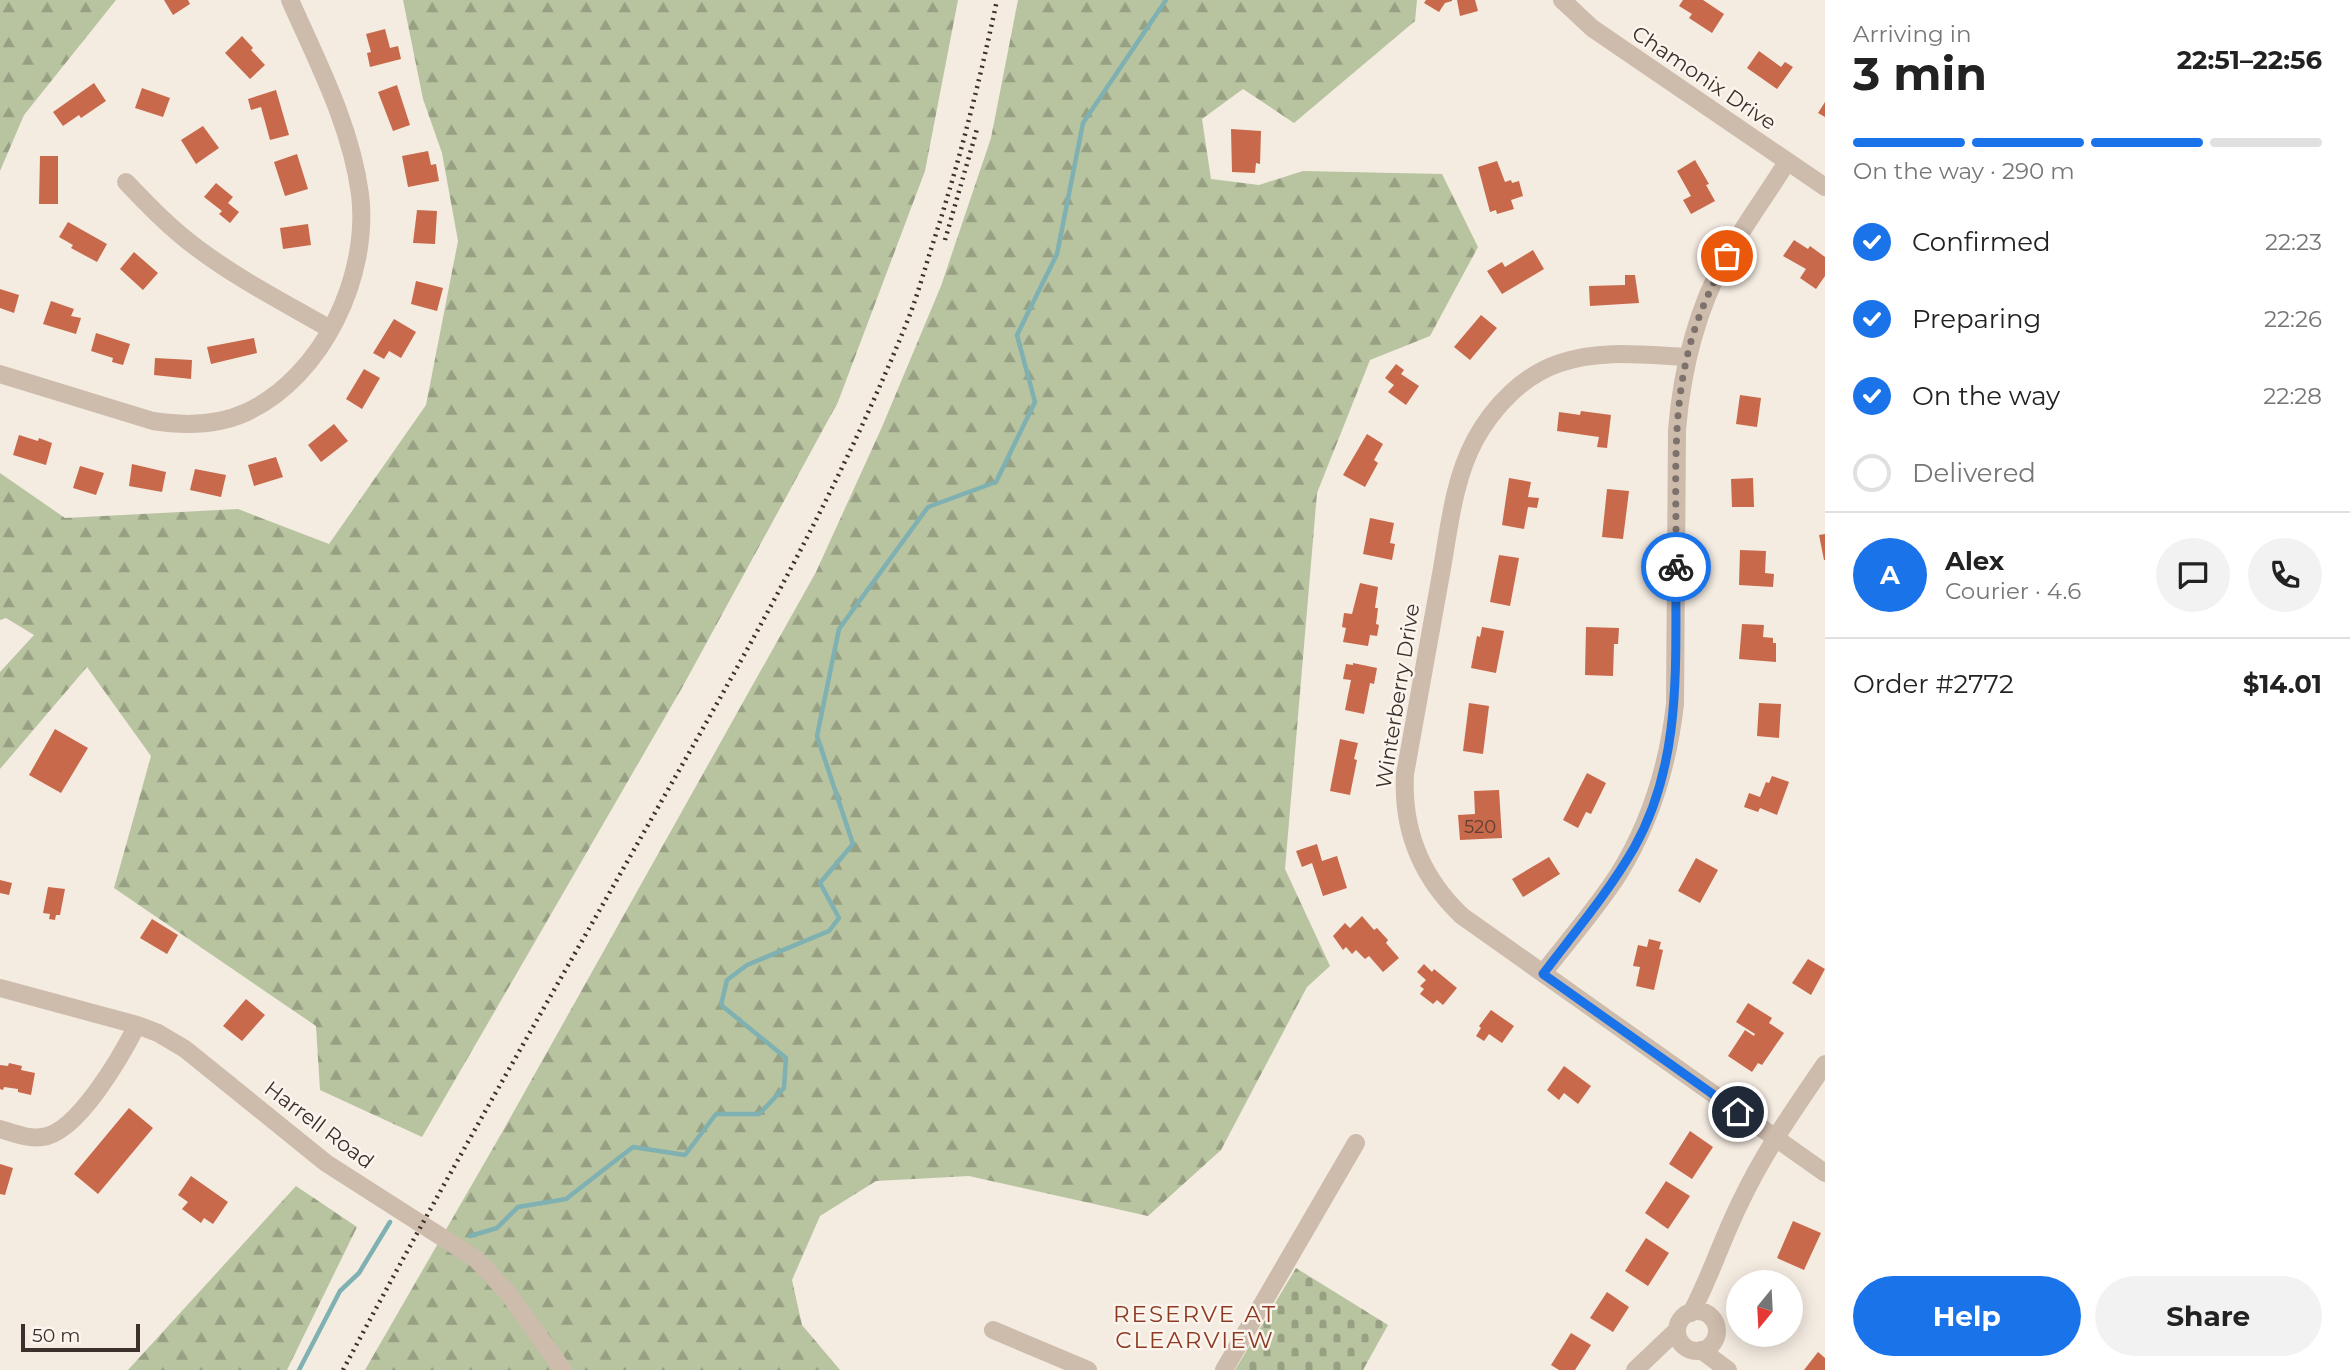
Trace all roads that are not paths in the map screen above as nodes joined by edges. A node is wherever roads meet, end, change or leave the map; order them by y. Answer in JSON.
{"nodes":[{"id":1,"x":290,"y":0,"type":"edge"},
{"id":2,"x":1562,"y":0,"type":"edge"},
{"id":3,"x":1787,"y":162,"type":"junction"},
{"id":4,"x":126,"y":182,"type":"dead end"},
{"id":5,"x":1825,"y":187,"type":"edge"},
{"id":6,"x":330,"y":329,"type":"junction"},
{"id":7,"x":1687,"y":357,"type":"junction"},
{"id":8,"x":0,"y":374,"type":"edge"},
{"id":9,"x":1543,"y":974,"type":"junction"},
{"id":10,"x":0,"y":988,"type":"edge"},
{"id":11,"x":137,"y":1025,"type":"junction"},
{"id":12,"x":1825,"y":1064,"type":"edge"},
{"id":13,"x":0,"y":1129,"type":"edge"},
{"id":14,"x":1776,"y":1138,"type":"junction"},
{"id":15,"x":1356,"y":1143,"type":"dead end"},
{"id":16,"x":1825,"y":1172,"type":"edge"},
{"id":17,"x":1700,"y":1314,"type":"junction"},
{"id":18,"x":993,"y":1330,"type":"dead end"},
{"id":19,"x":1694,"y":1341,"type":"junction"},
{"id":20,"x":1725,"y":1368,"type":"edge"},
{"id":21,"x":564,"y":1370,"type":"edge"},
{"id":22,"x":1088,"y":1370,"type":"edge"},
{"id":23,"x":1224,"y":1370,"type":"edge"},
{"id":24,"x":1635,"y":1370,"type":"edge"}],
"edges":[{"from":1,"to":6,"type":"street"},
{"from":2,"to":3,"type":"street","name":"Chamonix Drive"},
{"from":3,"to":5,"type":"street","name":"Chamonix Drive"},
{"from":3,"to":7,"type":"street"},
{"from":4,"to":6,"type":"street"},
{"from":6,"to":8,"type":"street"},
{"from":7,"to":9,"type":"street"},
{"from":7,"to":9,"type":"street","name":"Winterberry Drive"},
{"from":9,"to":14,"type":"street","name":"Winterberry Drive"},
{"from":10,"to":11,"type":"street","name":"Harrell Road"},
{"from":11,"to":13,"type":"street"},
{"from":11,"to":21,"type":"street","name":"Harrell Road"},
{"from":12,"to":14,"type":"street"},
{"from":14,"to":16,"type":"street","name":"Winterberry Drive"},
{"from":14,"to":17,"type":"street"},
{"from":15,"to":23,"type":"street"},
{"from":17,"to":19,"type":"street"},
{"from":17,"to":19,"type":"street"},
{"from":18,"to":22,"type":"street"},
{"from":19,"to":20,"type":"street"},
{"from":19,"to":24,"type":"street"}]}
